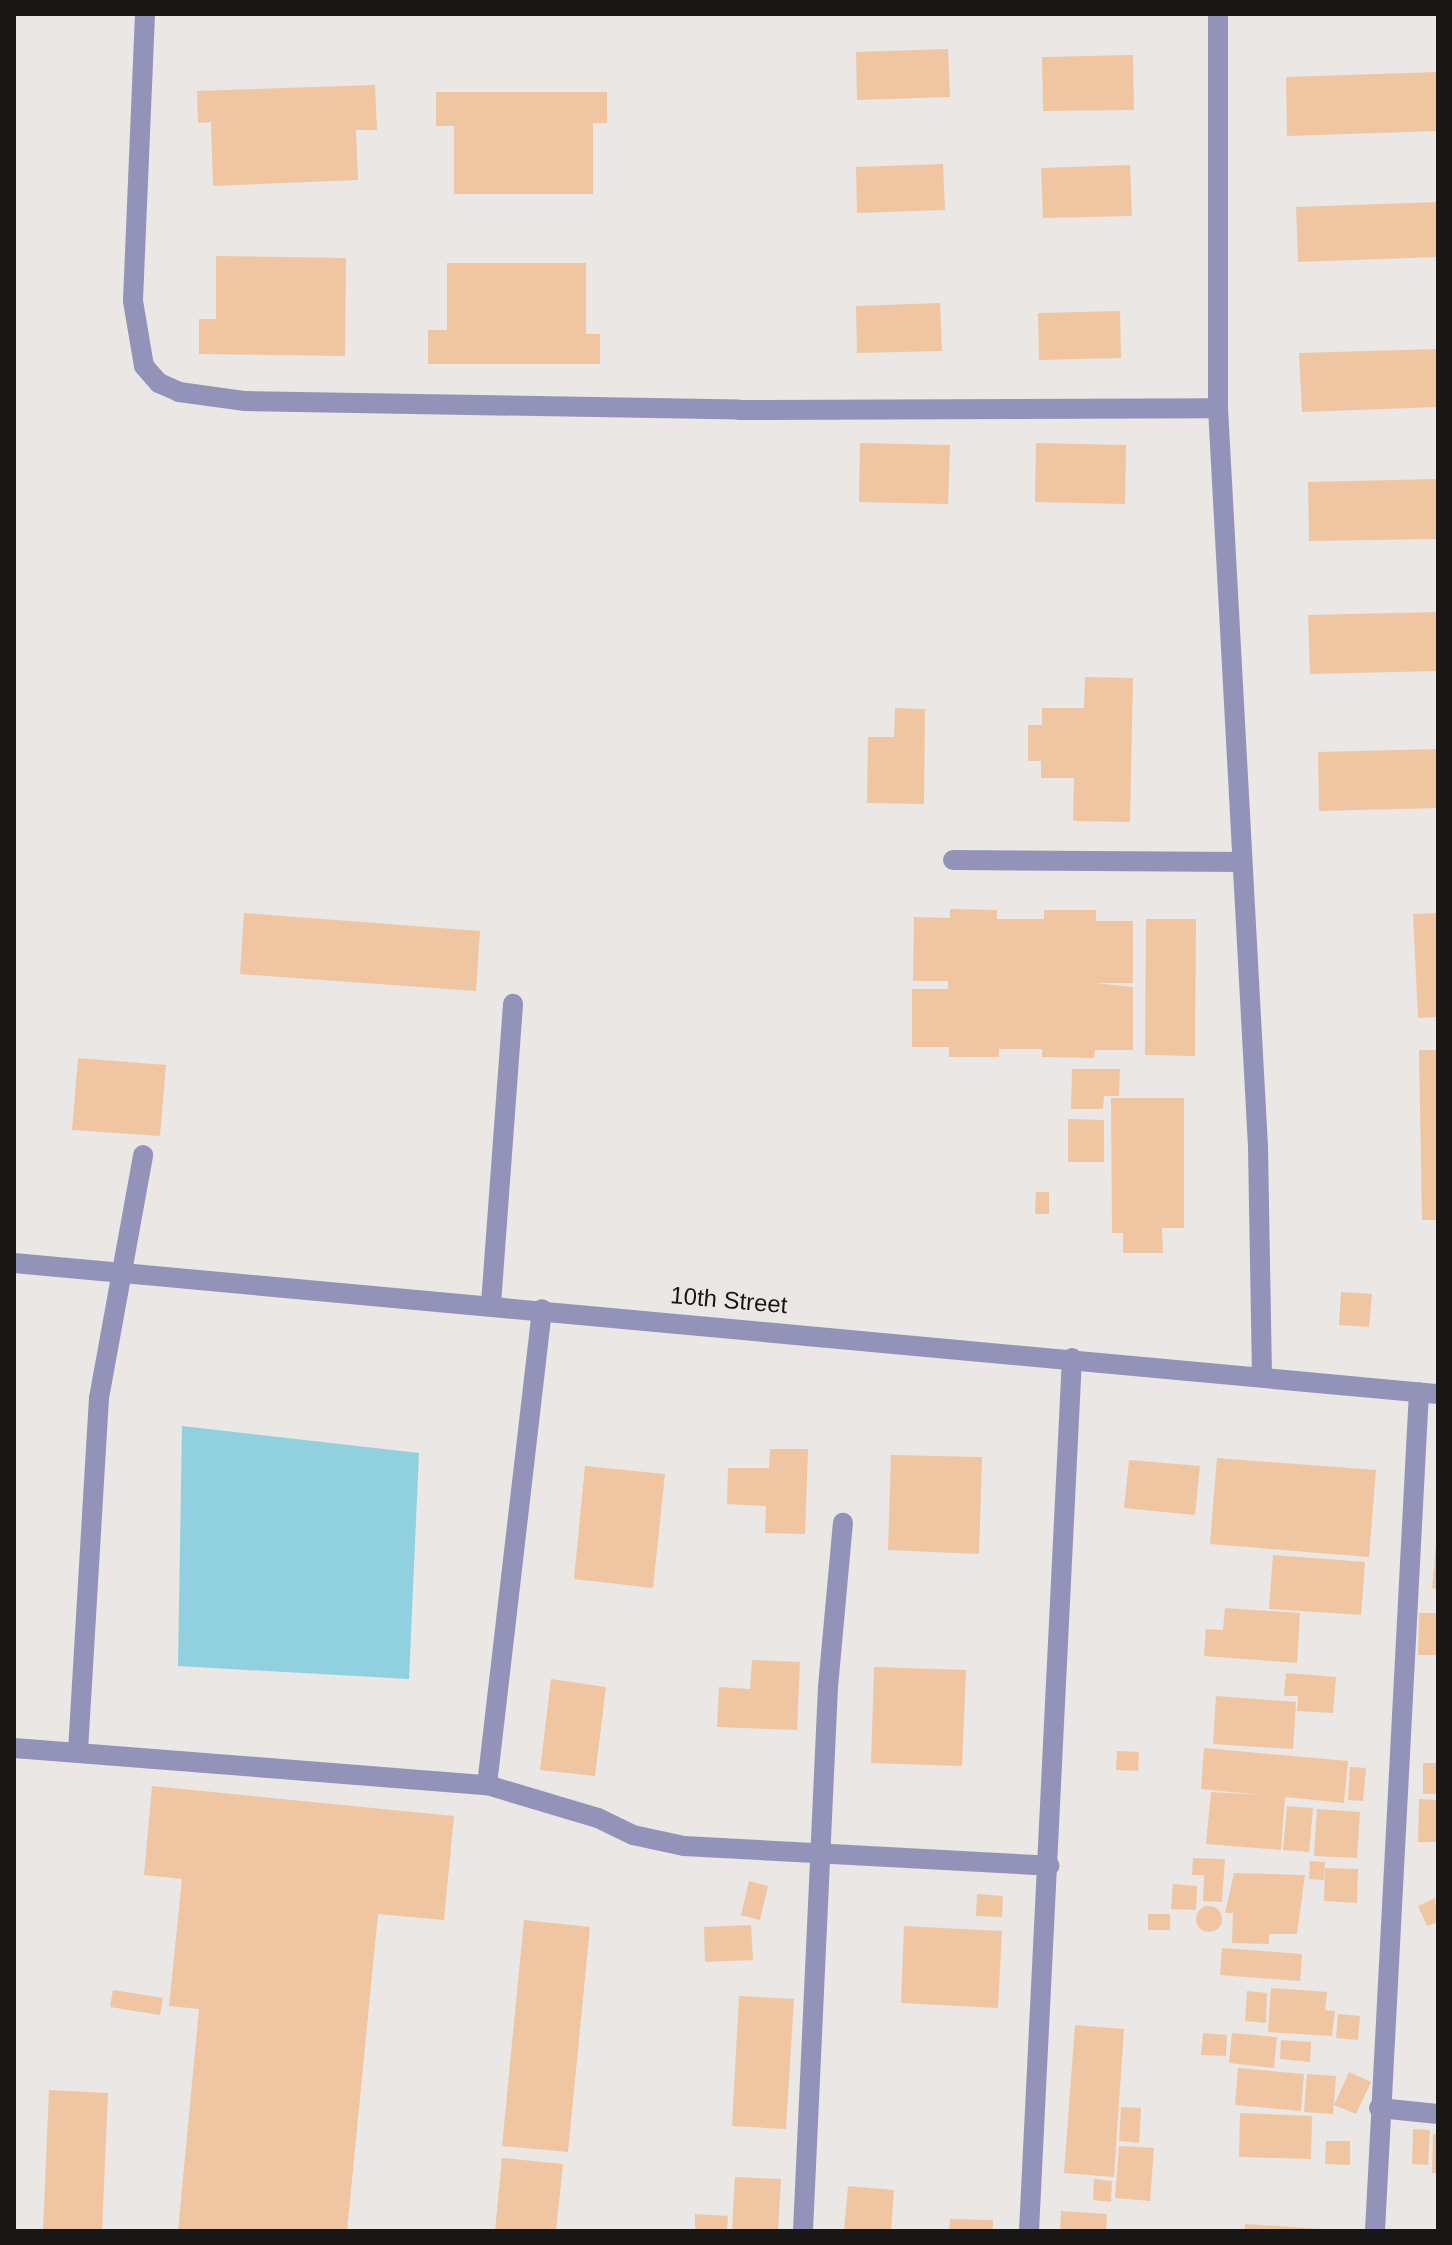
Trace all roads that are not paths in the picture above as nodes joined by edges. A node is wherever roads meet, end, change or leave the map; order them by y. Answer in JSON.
{"nodes":[{"id":1,"x":145,"y":14,"type":"edge"},
{"id":2,"x":1218,"y":14,"type":"edge"},
{"id":3,"x":1218,"y":408,"type":"junction"},
{"id":4,"x":953,"y":860,"type":"dead end"},
{"id":5,"x":1242,"y":862,"type":"junction"},
{"id":6,"x":513,"y":1004,"type":"dead end"},
{"id":7,"x":143,"y":1155,"type":"dead end"},
{"id":8,"x":14,"y":1263,"type":"edge"},
{"id":9,"x":120,"y":1273,"type":"junction"},
{"id":10,"x":491,"y":1304,"type":"junction"},
{"id":11,"x":542,"y":1309,"type":"junction"},
{"id":12,"x":1072,"y":1358,"type":"junction"},
{"id":13,"x":1262,"y":1376,"type":"junction"},
{"id":14,"x":1429,"y":1393,"type":"edge"},
{"id":15,"x":843,"y":1523,"type":"dead end"},
{"id":16,"x":14,"y":1748,"type":"edge"},
{"id":17,"x":78,"y":1751,"type":"junction"},
{"id":18,"x":487,"y":1785,"type":"junction"},
{"id":19,"x":819,"y":1855,"type":"junction"},
{"id":20,"x":1049,"y":1866,"type":"junction"},
{"id":21,"x":1379,"y":2108,"type":"junction"},
{"id":22,"x":1438,"y":2114,"type":"edge"},
{"id":23,"x":803,"y":2231,"type":"edge"},
{"id":24,"x":1029,"y":2231,"type":"edge"},
{"id":25,"x":1375,"y":2231,"type":"edge"}],
"edges":[{"from":1,"to":3,"type":"street"},
{"from":2,"to":3,"type":"street"},
{"from":3,"to":5,"type":"street"},
{"from":4,"to":5,"type":"street"},
{"from":5,"to":13,"type":"street"},
{"from":6,"to":10,"type":"street"},
{"from":7,"to":9,"type":"street"},
{"from":8,"to":9,"type":"street","name":"10th Street"},
{"from":9,"to":10,"type":"street","name":"10th Street"},
{"from":9,"to":17,"type":"street"},
{"from":10,"to":11,"type":"street","name":"10th Street"},
{"from":11,"to":12,"type":"street","name":"10th Street"},
{"from":11,"to":18,"type":"street"},
{"from":12,"to":13,"type":"street","name":"10th Street"},
{"from":12,"to":20,"type":"street"},
{"from":13,"to":14,"type":"street","name":"10th Street"},
{"from":14,"to":21,"type":"street"},
{"from":15,"to":19,"type":"street"},
{"from":16,"to":17,"type":"street"},
{"from":17,"to":18,"type":"street"},
{"from":18,"to":19,"type":"street"},
{"from":19,"to":20,"type":"street"},
{"from":19,"to":23,"type":"street"},
{"from":20,"to":24,"type":"street"},
{"from":21,"to":22,"type":"street"},
{"from":21,"to":25,"type":"street"}]}
